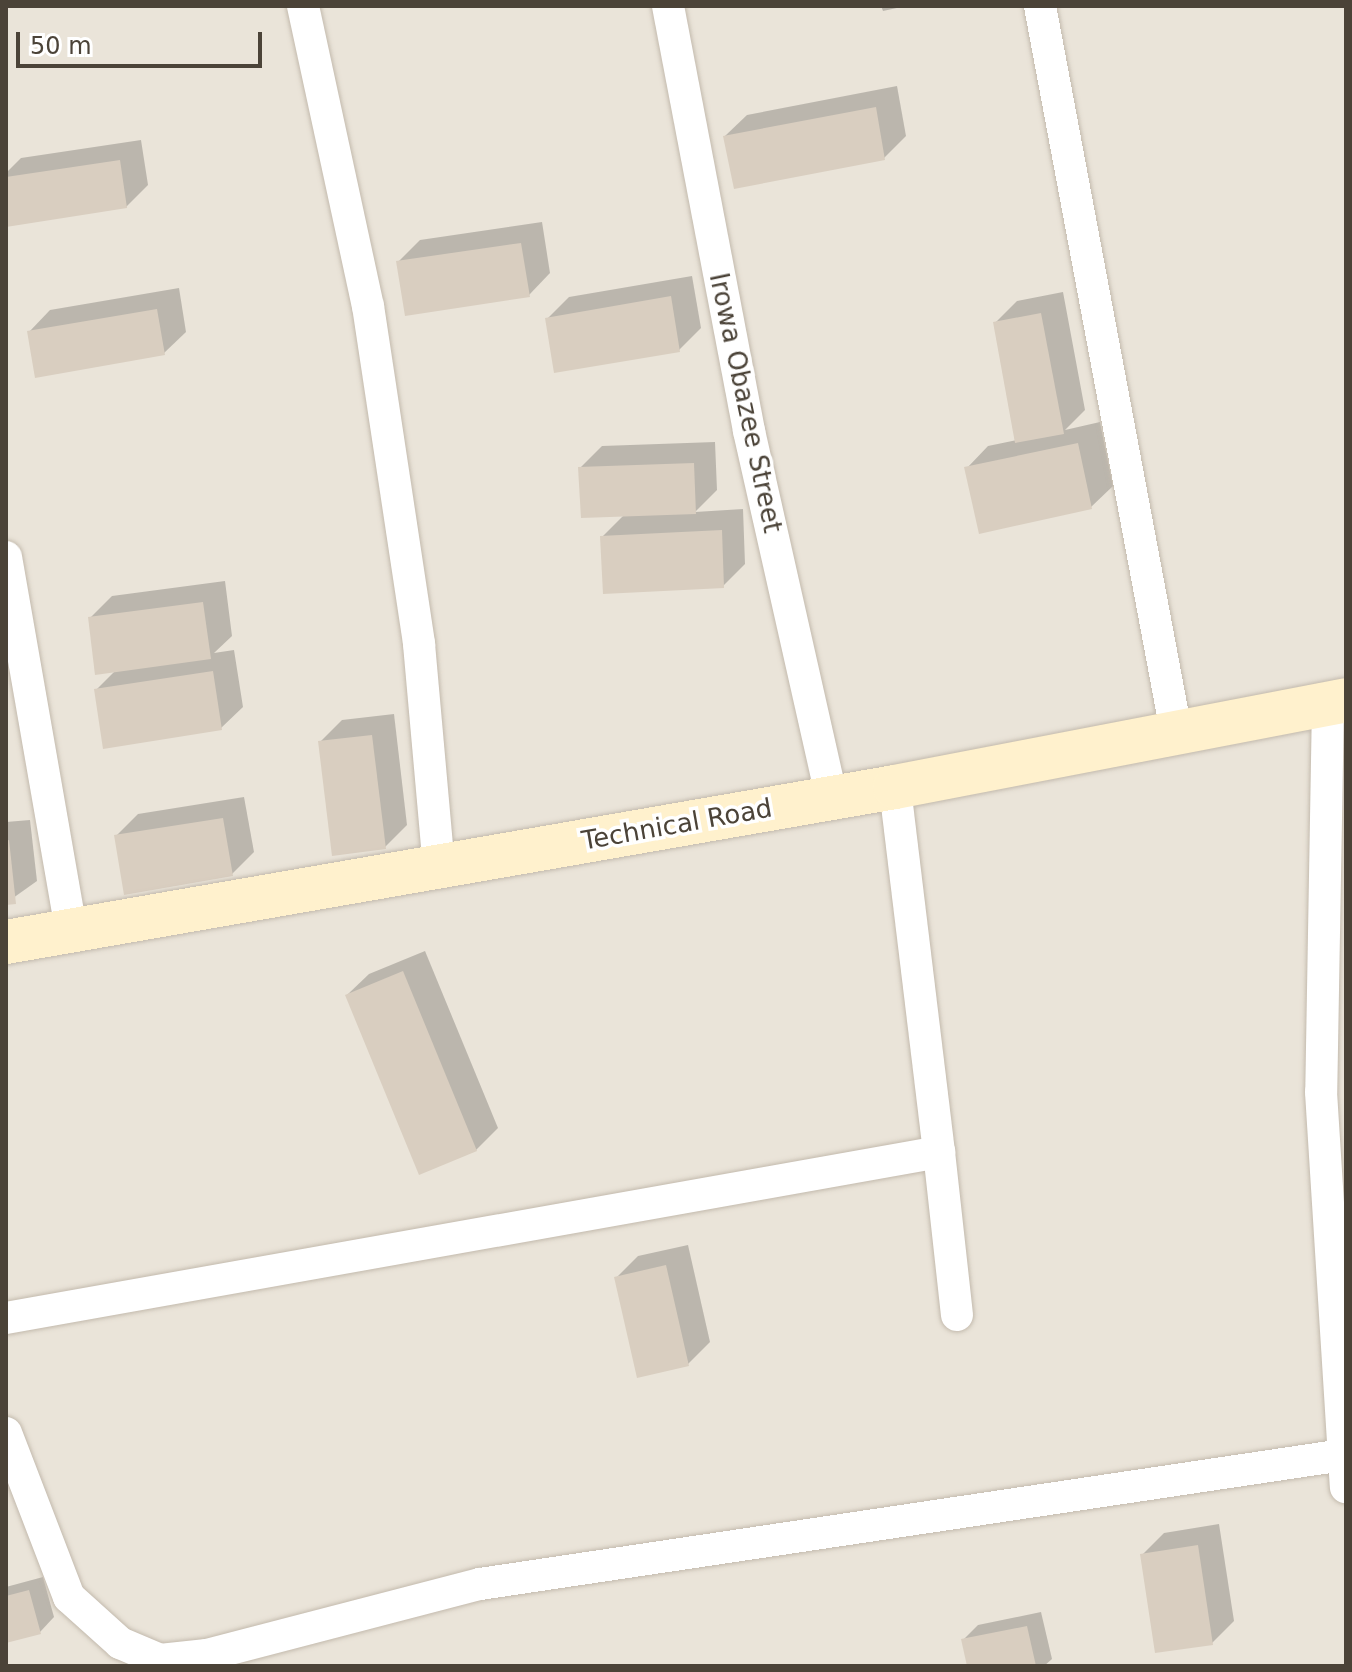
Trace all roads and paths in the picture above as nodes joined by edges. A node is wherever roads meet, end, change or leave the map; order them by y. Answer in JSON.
{"nodes":[{"id":1,"x":303,"y":6,"type":"edge"},
{"id":2,"x":668,"y":6,"type":"edge"},
{"id":3,"x":1040,"y":6,"type":"edge"},
{"id":4,"x":6,"y":557,"type":"edge"},
{"id":5,"x":1337,"y":702,"type":"edge"},
{"id":6,"x":1176,"y":731,"type":"junction"},
{"id":7,"x":895,"y":787,"type":"junction"},
{"id":8,"x":832,"y":798,"type":"junction"},
{"id":9,"x":439,"y":866,"type":"junction"},
{"id":10,"x":71,"y":930,"type":"junction"},
{"id":11,"x":6,"y":942,"type":"edge"},
{"id":12,"x":1334,"y":1092,"type":"edge"},
{"id":13,"x":939,"y":1152,"type":"junction"},
{"id":14,"x":957,"y":1315,"type":"dead end"},
{"id":15,"x":6,"y":1318,"type":"edge"},
{"id":16,"x":6,"y":1433,"type":"edge"},
{"id":17,"x":1343,"y":1455,"type":"junction"},
{"id":18,"x":1346,"y":1487,"type":"edge"}],
"edges":[{"from":1,"to":9,"type":"street"},
{"from":2,"to":8,"type":"street","name":"Irowa Obazee Street"},
{"from":3,"to":6,"type":"street"},
{"from":4,"to":10,"type":"street"},
{"from":5,"to":6,"type":"street","name":"Technical Road"},
{"from":5,"to":12,"type":"street"},
{"from":6,"to":7,"type":"street","name":"Technical Road"},
{"from":7,"to":8,"type":"street","name":"Technical Road"},
{"from":7,"to":13,"type":"street"},
{"from":8,"to":9,"type":"street","name":"Technical Road"},
{"from":9,"to":10,"type":"street","name":"Technical Road"},
{"from":10,"to":11,"type":"street","name":"Technical Road"},
{"from":12,"to":17,"type":"street"},
{"from":13,"to":14,"type":"street"},
{"from":13,"to":15,"type":"street"},
{"from":16,"to":17,"type":"street"},
{"from":17,"to":18,"type":"street"}]}
